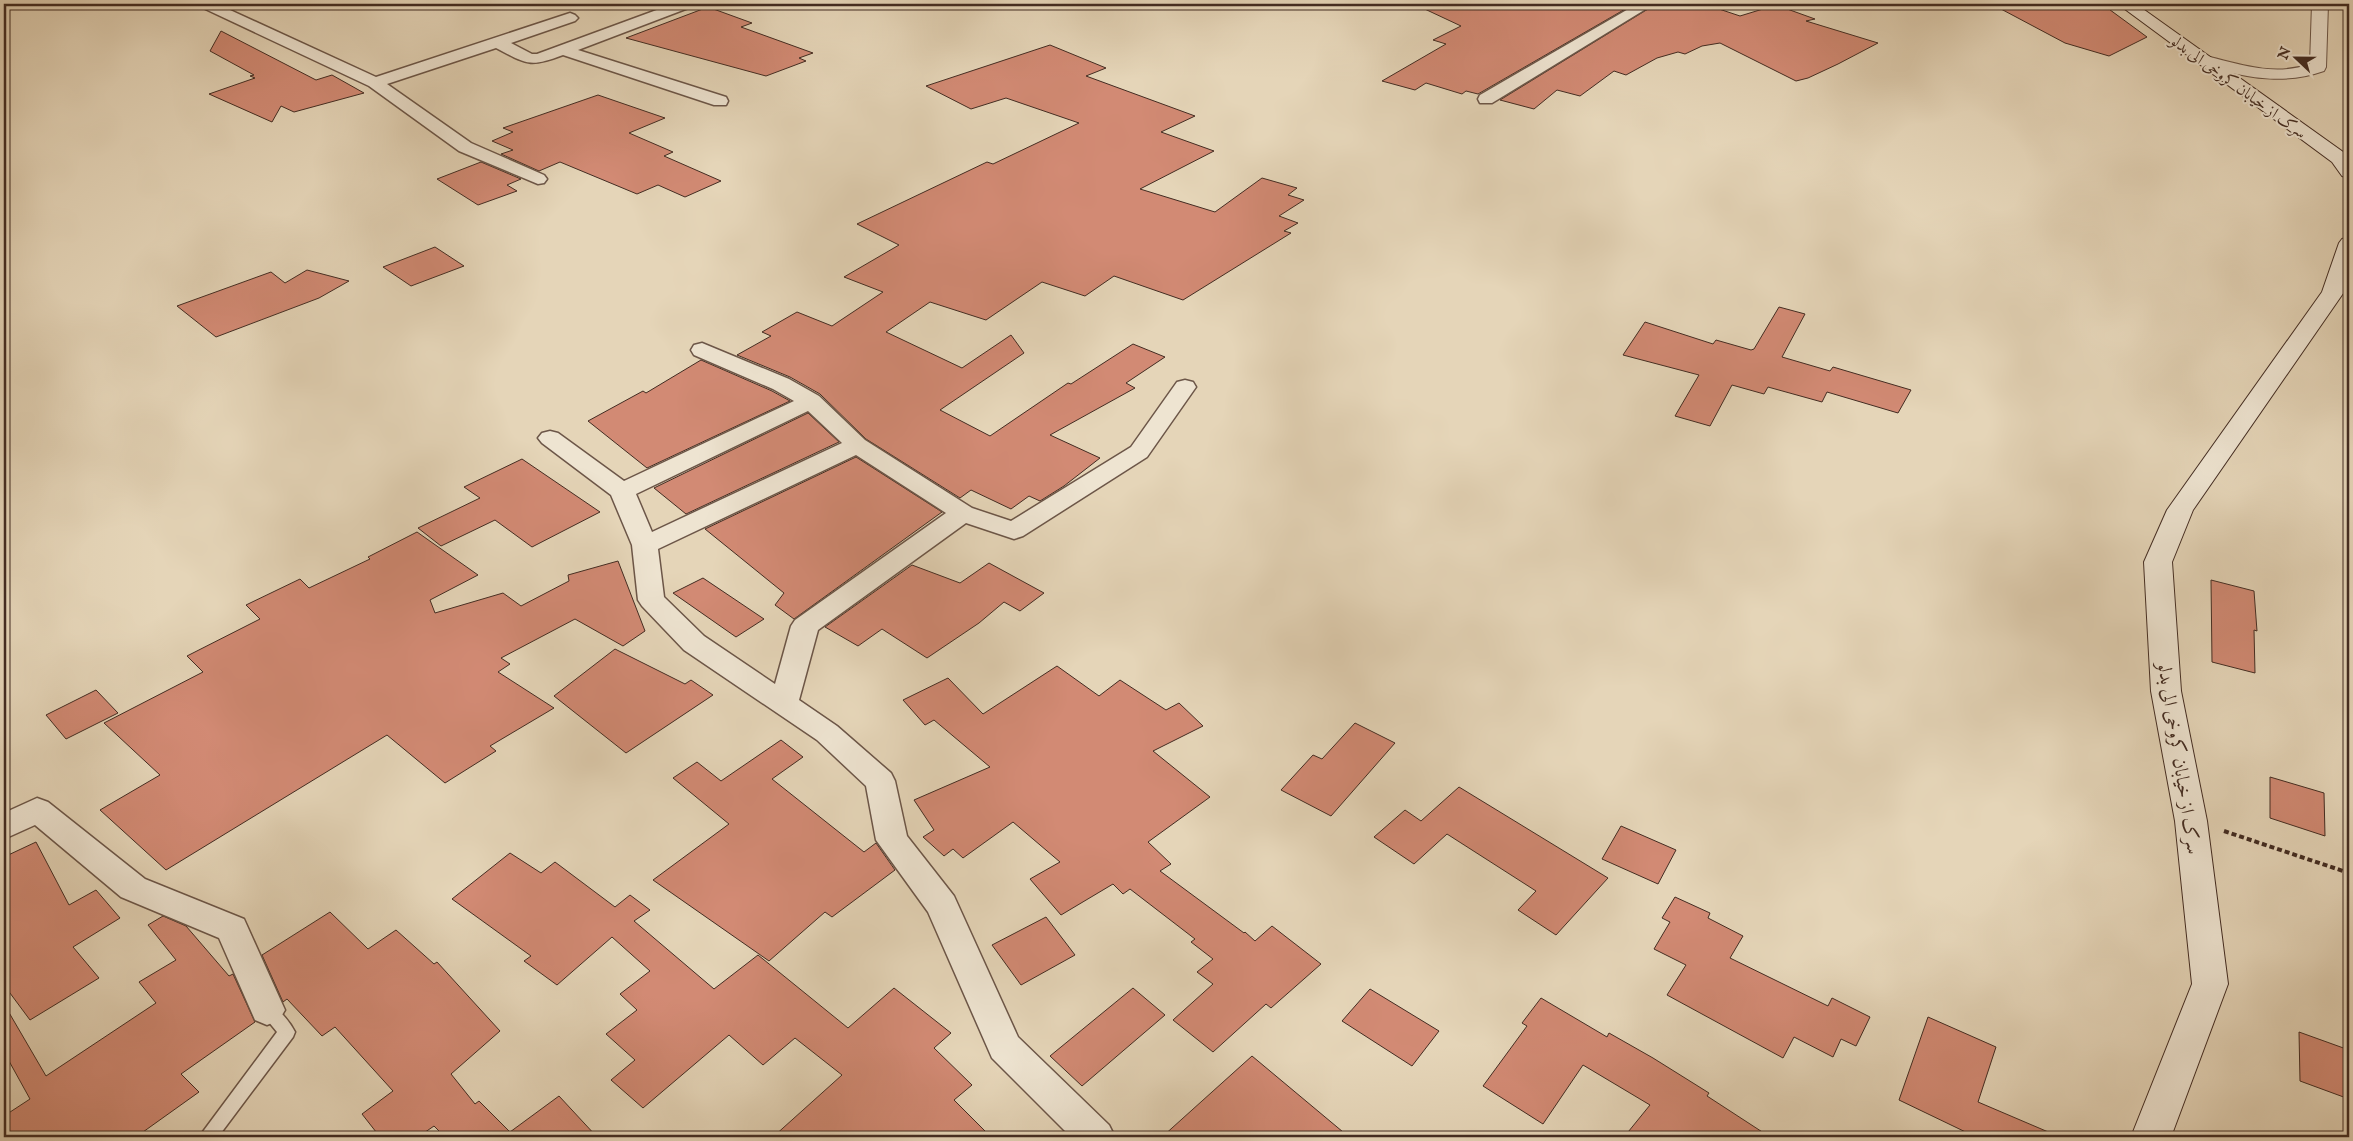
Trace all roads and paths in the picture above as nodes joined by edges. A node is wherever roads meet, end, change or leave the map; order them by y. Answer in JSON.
{"nodes":[{"id":1,"x":206,"y":4,"type":"edge"},
{"id":2,"x":686,"y":4,"type":"edge"},
{"id":3,"x":1647,"y":4,"type":"edge"},
{"id":4,"x":2126,"y":4,"type":"edge"},
{"id":5,"x":2320,"y":4,"type":"edge"},
{"id":6,"x":570,"y":18,"type":"dead end"},
{"id":7,"x":497,"y":42,"type":"junction"},
{"id":8,"x":563,"y":50,"type":"junction"},
{"id":9,"x":2203,"y":60,"type":"junction"},
{"id":10,"x":375,"y":83,"type":"junction"},
{"id":11,"x":1486,"y":99,"type":"dead end"},
{"id":12,"x":720,"y":101,"type":"dead end"},
{"id":13,"x":2349,"y":172,"type":"edge"},
{"id":14,"x":538,"y":180,"type":"dead end"},
{"id":15,"x":2349,"y":243,"type":"edge"},
{"id":16,"x":702,"y":350,"type":"dead end"},
{"id":17,"x":1185,"y":387,"type":"dead end"},
{"id":18,"x":811,"y":401,"type":"junction"},
{"id":19,"x":550,"y":438,"type":"dead end"},
{"id":20,"x":857,"y":446,"type":"junction"},
{"id":21,"x":622,"y":491,"type":"junction"},
{"id":22,"x":963,"y":512,"type":"junction"},
{"id":23,"x":644,"y":545,"type":"junction"},
{"id":24,"x":783,"y":705,"type":"junction"},
{"id":25,"x":2191,"y":821,"type":"junction"},
{"id":26,"x":4,"y":827,"type":"edge"},
{"id":27,"x":2349,"y":873,"type":"edge"},
{"id":28,"x":267,"y":1010,"type":"joint"},
{"id":29,"x":208,"y":1137,"type":"edge"},
{"id":30,"x":1096,"y":1137,"type":"edge"},
{"id":31,"x":2150,"y":1137,"type":"edge"}],
"edges":[{"from":1,"to":10,"type":"street"},
{"from":2,"to":8,"type":"street"},
{"from":3,"to":11,"type":"street"},
{"from":4,"to":9,"type":"main road","name":"سرک از خیابان کروخی الی بدلو"},
{"from":5,"to":9,"type":"main road"},
{"from":6,"to":7,"type":"street"},
{"from":7,"to":8,"type":"street"},
{"from":7,"to":10,"type":"street"},
{"from":8,"to":12,"type":"street"},
{"from":9,"to":13,"type":"main road","name":"سرک از خیابان کروخی الی بدلو"},
{"from":10,"to":14,"type":"street"},
{"from":15,"to":25,"type":"main road","name":"سرک از خیابان کروخی الی بدلو"},
{"from":16,"to":18,"type":"street"},
{"from":17,"to":22,"type":"street"},
{"from":18,"to":20,"type":"street"},
{"from":18,"to":21,"type":"street"},
{"from":19,"to":21,"type":"street"},
{"from":20,"to":22,"type":"street"},
{"from":20,"to":23,"type":"street"},
{"from":21,"to":23,"type":"street"},
{"from":22,"to":24,"type":"street"},
{"from":23,"to":24,"type":"street"},
{"from":24,"to":30,"type":"street"},
{"from":25,"to":27,"type":"path"},
{"from":25,"to":31,"type":"main road","name":"سرک از خیابان کروخی الی بدلو"},
{"from":26,"to":28,"type":"street"},
{"from":28,"to":29,"type":"lane"}]}
